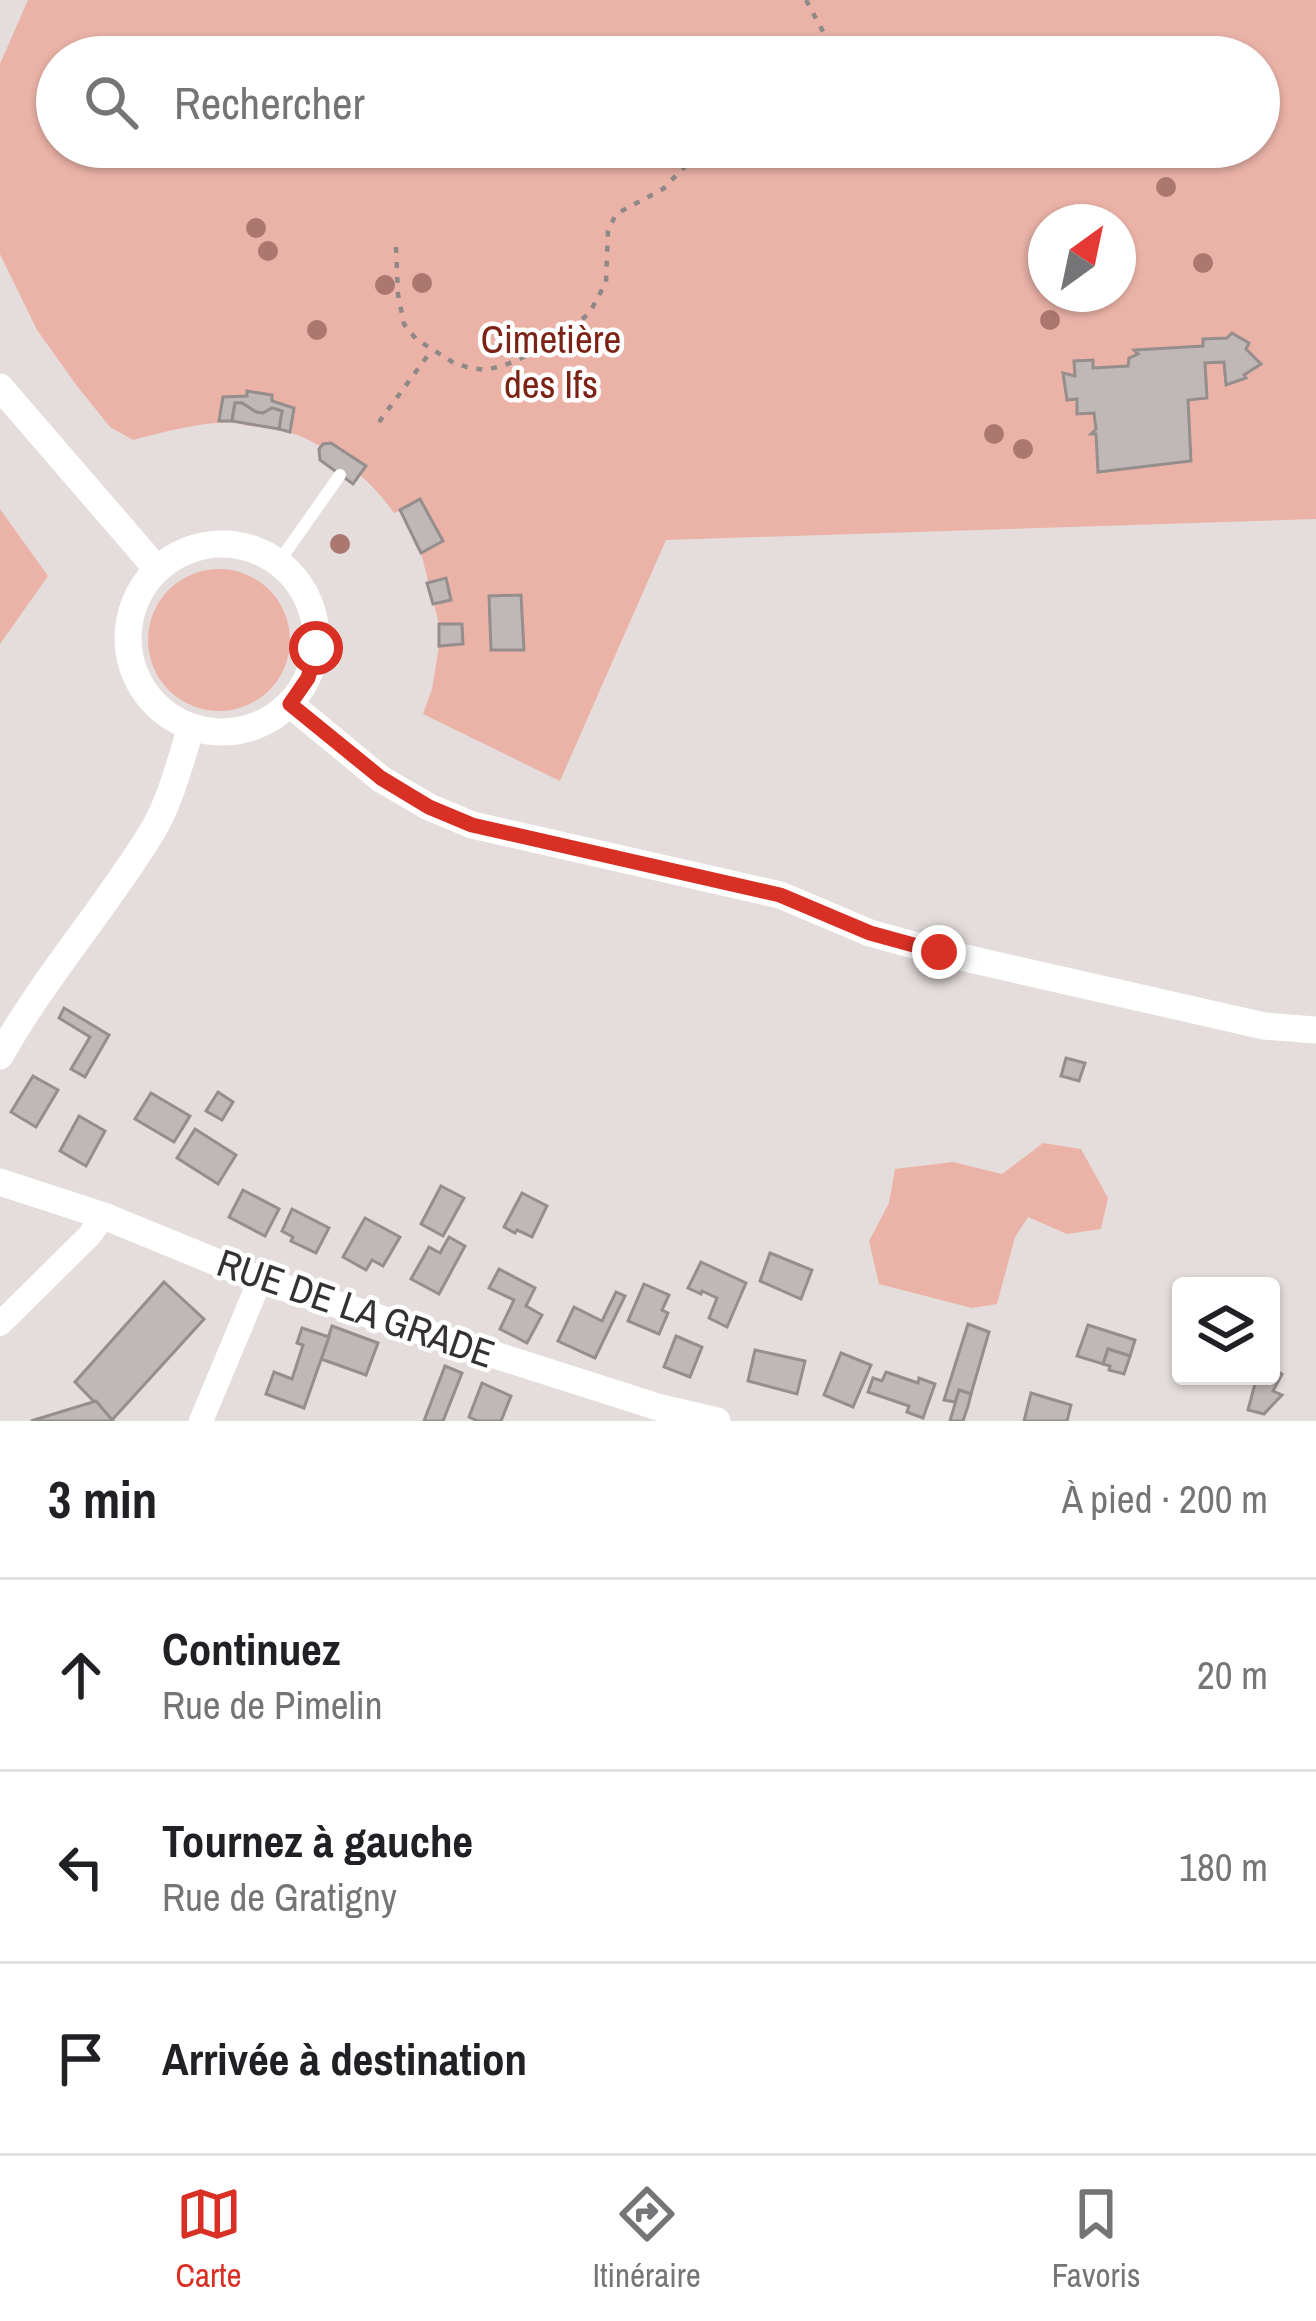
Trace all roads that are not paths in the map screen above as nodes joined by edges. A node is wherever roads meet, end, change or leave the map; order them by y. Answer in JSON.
{"nodes":[{"id":1,"x":0,"y":387,"type":"edge"},
{"id":2,"x":340,"y":476,"type":"dead end"},
{"id":3,"x":278,"y":563,"type":"junction"},
{"id":4,"x":157,"y":569,"type":"junction"},
{"id":5,"x":290,"y":704,"type":"junction"},
{"id":6,"x":191,"y":728,"type":"junction"},
{"id":7,"x":1316,"y":1030,"type":"edge"},
{"id":8,"x":0,"y":1056,"type":"edge"},
{"id":9,"x":0,"y":1181,"type":"edge"},
{"id":10,"x":104,"y":1216,"type":"junction"},
{"id":11,"x":260,"y":1280,"type":"junction"},
{"id":12,"x":0,"y":1324,"type":"edge"},
{"id":13,"x":202,"y":1421,"type":"edge"},
{"id":14,"x":717,"y":1421,"type":"edge"}],
"edges":[{"from":1,"to":4,"type":"street"},
{"from":2,"to":3,"type":"lane"},
{"from":3,"to":4,"type":"street"},
{"from":3,"to":5,"type":"street"},
{"from":4,"to":6,"type":"street"},
{"from":5,"to":6,"type":"street"},
{"from":5,"to":7,"type":"street"},
{"from":6,"to":8,"type":"street"},
{"from":9,"to":10,"type":"street","name":"RUE DE LA GRADE"},
{"from":10,"to":11,"type":"street","name":"RUE DE LA GRADE"},
{"from":10,"to":12,"type":"street"},
{"from":11,"to":13,"type":"street"},
{"from":11,"to":14,"type":"street","name":"RUE DE LA GRADE"}]}
